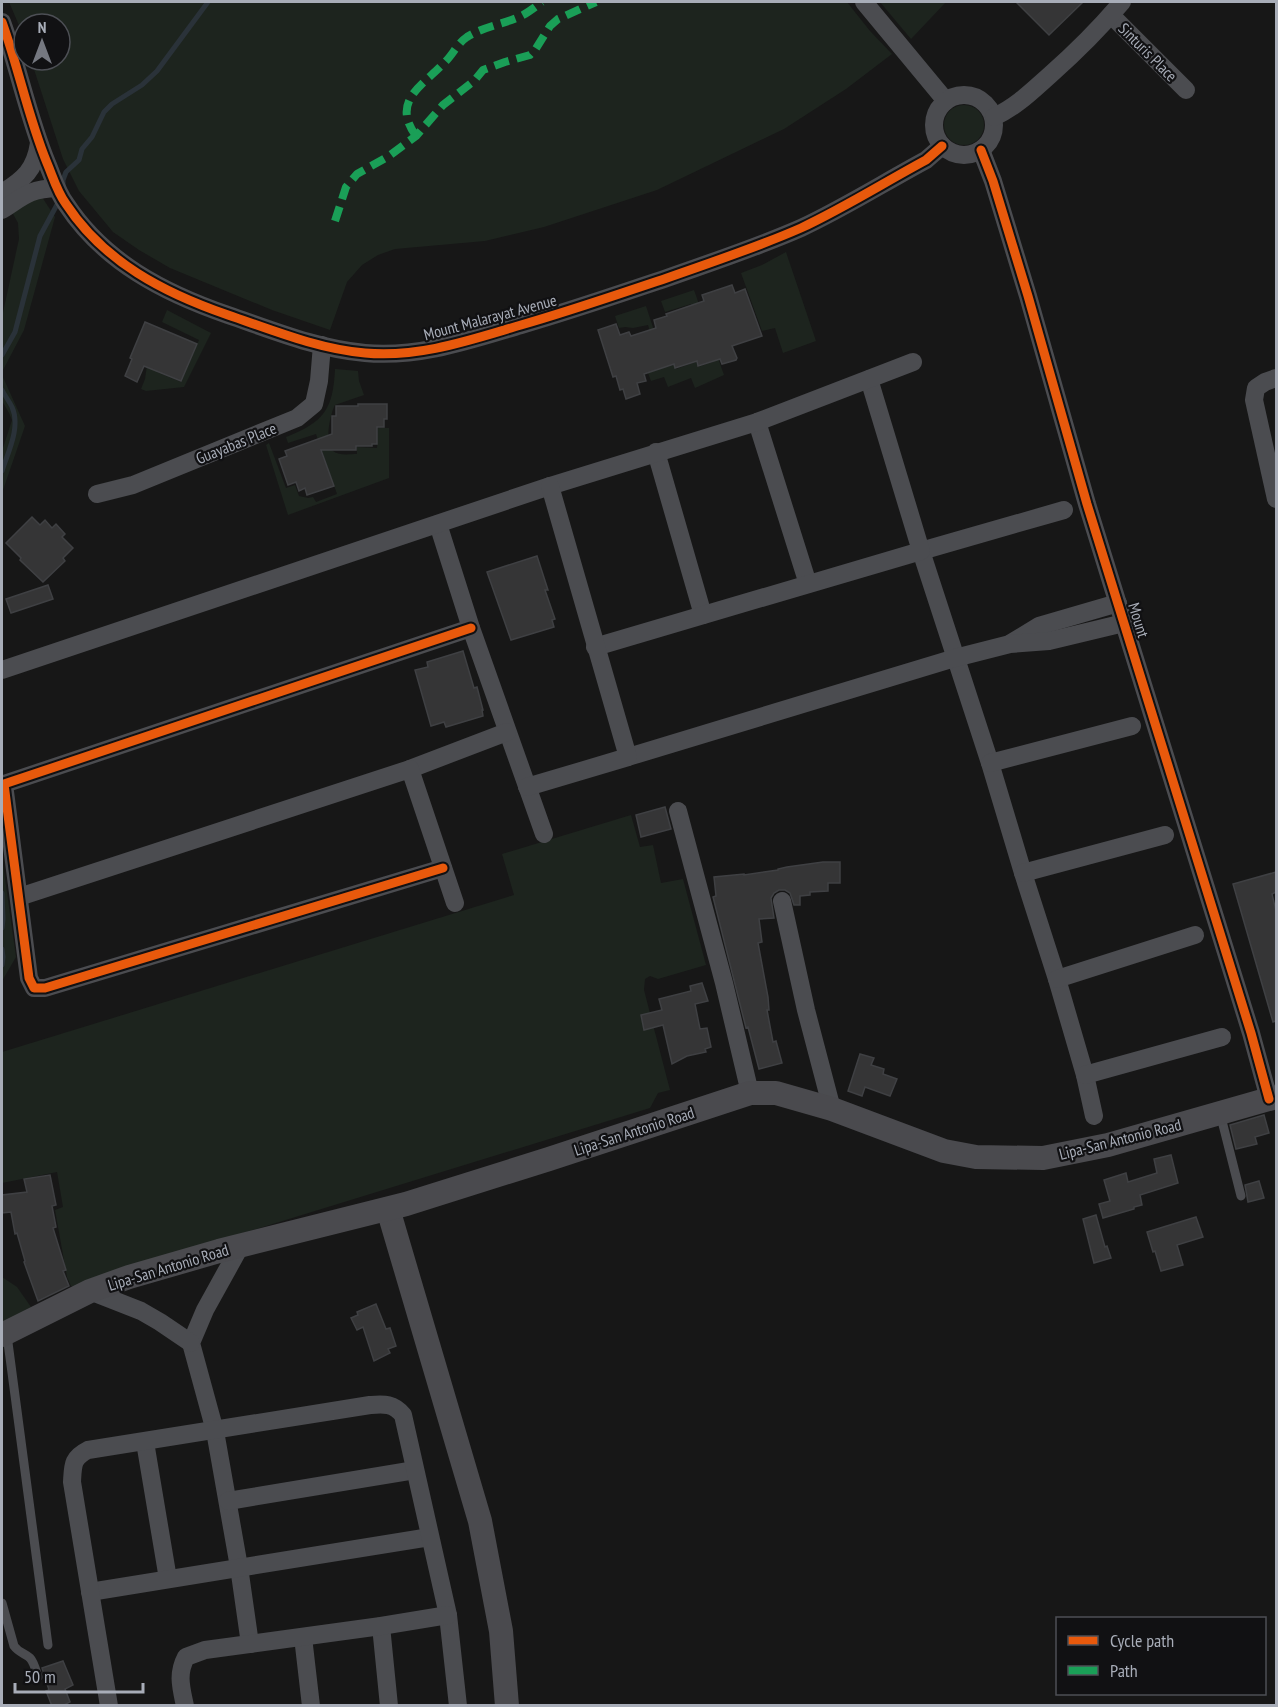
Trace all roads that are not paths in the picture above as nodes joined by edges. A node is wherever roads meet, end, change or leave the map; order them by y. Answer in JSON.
{"nodes":[{"id":1,"x":864,"y":2,"type":"edge"},
{"id":2,"x":1116,"y":8,"type":"edge"},
{"id":3,"x":2,"y":22,"type":"edge"},
{"id":4,"x":1186,"y":90,"type":"dead end"},
{"id":5,"x":946,"y":101,"type":"junction"},
{"id":6,"x":994,"y":117,"type":"junction"},
{"id":7,"x":39,"y":143,"type":"junction"},
{"id":8,"x":942,"y":146,"type":"junction"},
{"id":9,"x":981,"y":150,"type":"junction"},
{"id":10,"x":2,"y":193,"type":"edge"},
{"id":11,"x":60,"y":194,"type":"junction"},
{"id":12,"x":2,"y":210,"type":"edge"},
{"id":13,"x":322,"y":345,"type":"junction"},
{"id":14,"x":913,"y":362,"type":"dead end"},
{"id":15,"x":1276,"y":378,"type":"edge"},
{"id":16,"x":869,"y":379,"type":"junction"},
{"id":17,"x":757,"y":422,"type":"junction"},
{"id":18,"x":656,"y":452,"type":"junction"},
{"id":19,"x":550,"y":486,"type":"junction"},
{"id":20,"x":97,"y":494,"type":"dead end"},
{"id":21,"x":1276,"y":499,"type":"edge"},
{"id":22,"x":1064,"y":510,"type":"dead end"},
{"id":23,"x":438,"y":524,"type":"junction"},
{"id":24,"x":921,"y":551,"type":"junction"},
{"id":25,"x":808,"y":584,"type":"junction"},
{"id":26,"x":1118,"y":603,"type":"junction"},
{"id":27,"x":703,"y":615,"type":"junction"},
{"id":28,"x":1124,"y":623,"type":"junction"},
{"id":29,"x":471,"y":628,"type":"junction"},
{"id":30,"x":1010,"y":644,"type":"junction"},
{"id":31,"x":595,"y":647,"type":"junction"},
{"id":32,"x":955,"y":658,"type":"junction"},
{"id":33,"x":2,"y":670,"type":"edge"},
{"id":34,"x":1132,"y":726,"type":"dead end"},
{"id":35,"x":507,"y":732,"type":"junction"},
{"id":36,"x":628,"y":757,"type":"junction"},
{"id":37,"x":990,"y":763,"type":"junction"},
{"id":38,"x":410,"y":769,"type":"junction"},
{"id":39,"x":3,"y":777,"type":"edge"},
{"id":40,"x":527,"y":787,"type":"junction"},
{"id":41,"x":678,"y":811,"type":"dead end"},
{"id":42,"x":544,"y":834,"type":"dead end"},
{"id":43,"x":1165,"y":835,"type":"dead end"},
{"id":44,"x":443,"y":868,"type":"junction"},
{"id":45,"x":1023,"y":873,"type":"junction"},
{"id":46,"x":19,"y":897,"type":"junction"},
{"id":47,"x":782,"y":901,"type":"dead end"},
{"id":48,"x":455,"y":903,"type":"dead end"},
{"id":49,"x":1195,"y":935,"type":"dead end"},
{"id":50,"x":1057,"y":980,"type":"junction"},
{"id":51,"x":1222,"y":1036,"type":"dead end"},
{"id":52,"x":1085,"y":1075,"type":"junction"},
{"id":53,"x":750,"y":1093,"type":"junction"},
{"id":54,"x":1273,"y":1098,"type":"edge"},
{"id":55,"x":832,"y":1109,"type":"junction"},
{"id":56,"x":1220,"y":1113,"type":"junction"},
{"id":57,"x":1095,"y":1116,"type":"dead end"},
{"id":58,"x":1241,"y":1196,"type":"dead end"},
{"id":59,"x":388,"y":1209,"type":"junction"},
{"id":60,"x":241,"y":1245,"type":"junction"},
{"id":61,"x":90,"y":1291,"type":"junction"},
{"id":62,"x":4,"y":1334,"type":"edge"},
{"id":63,"x":191,"y":1343,"type":"junction"},
{"id":64,"x":215,"y":1431,"type":"junction"},
{"id":65,"x":145,"y":1442,"type":"junction"},
{"id":66,"x":415,"y":1470,"type":"junction"},
{"id":67,"x":228,"y":1501,"type":"junction"},
{"id":68,"x":430,"y":1537,"type":"junction"},
{"id":69,"x":239,"y":1568,"type":"junction"},
{"id":70,"x":168,"y":1579,"type":"junction"},
{"id":71,"x":90,"y":1592,"type":"junction"},
{"id":72,"x":2,"y":1603,"type":"edge"},
{"id":73,"x":448,"y":1615,"type":"junction"},
{"id":74,"x":381,"y":1626,"type":"junction"},
{"id":75,"x":303,"y":1637,"type":"junction"},
{"id":76,"x":250,"y":1644,"type":"junction"},
{"id":77,"x":48,"y":1645,"type":"dead end"},
{"id":78,"x":38,"y":1677,"type":"dead end"},
{"id":79,"x":109,"y":1706,"type":"edge"},
{"id":80,"x":185,"y":1706,"type":"edge"},
{"id":81,"x":311,"y":1706,"type":"edge"},
{"id":82,"x":389,"y":1706,"type":"edge"},
{"id":83,"x":458,"y":1706,"type":"edge"},
{"id":84,"x":507,"y":1706,"type":"edge"}],
"edges":[{"from":1,"to":5,"type":"street"},
{"from":2,"to":4,"type":"street","name":"Sinturis Place"},
{"from":2,"to":6,"type":"street"},
{"from":3,"to":7,"type":"street","name":"Mount Malarayat Avenue"},
{"from":5,"to":6,"type":"street"},
{"from":5,"to":8,"type":"street"},
{"from":6,"to":9,"type":"street"},
{"from":7,"to":10,"type":"street"},
{"from":7,"to":11,"type":"street","name":"Mount Malarayat Avenue"},
{"from":8,"to":9,"type":"street"},
{"from":8,"to":13,"type":"street","name":"Mount Malarayat Avenue"},
{"from":9,"to":26,"type":"street","name":"Mount"},
{"from":11,"to":12,"type":"street"},
{"from":11,"to":13,"type":"street","name":"Mount Malarayat Avenue"},
{"from":13,"to":20,"type":"street","name":"Guayabas Place"},
{"from":14,"to":16,"type":"street"},
{"from":15,"to":21,"type":"street"},
{"from":16,"to":17,"type":"street"},
{"from":16,"to":24,"type":"street"},
{"from":17,"to":18,"type":"street"},
{"from":17,"to":25,"type":"street"},
{"from":18,"to":19,"type":"street"},
{"from":18,"to":27,"type":"street"},
{"from":19,"to":23,"type":"street"},
{"from":19,"to":31,"type":"street"},
{"from":22,"to":24,"type":"street"},
{"from":23,"to":29,"type":"street"},
{"from":23,"to":33,"type":"street"},
{"from":24,"to":25,"type":"street"},
{"from":24,"to":32,"type":"street"},
{"from":25,"to":27,"type":"street"},
{"from":26,"to":28,"type":"street","name":"Mount"},
{"from":26,"to":30,"type":"street"},
{"from":27,"to":31,"type":"street"},
{"from":28,"to":30,"type":"street"},
{"from":28,"to":54,"type":"street","name":"Mount"},
{"from":29,"to":35,"type":"street"},
{"from":29,"to":39,"type":"street"},
{"from":30,"to":32,"type":"street"},
{"from":31,"to":36,"type":"street"},
{"from":32,"to":36,"type":"street"},
{"from":32,"to":37,"type":"street"},
{"from":34,"to":37,"type":"street"},
{"from":35,"to":38,"type":"street"},
{"from":35,"to":40,"type":"street"},
{"from":36,"to":40,"type":"street"},
{"from":37,"to":45,"type":"street"},
{"from":38,"to":44,"type":"street"},
{"from":38,"to":46,"type":"street"},
{"from":39,"to":46,"type":"street"},
{"from":40,"to":42,"type":"street"},
{"from":41,"to":53,"type":"street"},
{"from":43,"to":45,"type":"street"},
{"from":44,"to":46,"type":"street"},
{"from":44,"to":48,"type":"street"},
{"from":45,"to":50,"type":"street"},
{"from":47,"to":55,"type":"street"},
{"from":49,"to":50,"type":"street"},
{"from":50,"to":52,"type":"street"},
{"from":51,"to":52,"type":"street"},
{"from":52,"to":57,"type":"street"},
{"from":53,"to":55,"type":"main road","name":"Lipa-San Antonio Road"},
{"from":53,"to":59,"type":"main road","name":"Lipa-San Antonio Road"},
{"from":54,"to":56,"type":"main road","name":"Lipa-San Antonio Road"},
{"from":55,"to":56,"type":"main road","name":"Lipa-San Antonio Road"},
{"from":56,"to":58,"type":"lane"},
{"from":59,"to":60,"type":"main road","name":"Lipa-San Antonio Road"},
{"from":59,"to":84,"type":"main road"},
{"from":60,"to":61,"type":"main road","name":"Lipa-San Antonio Road"},
{"from":60,"to":63,"type":"street"},
{"from":61,"to":62,"type":"main road","name":"Lipa-San Antonio Road"},
{"from":61,"to":63,"type":"street"},
{"from":62,"to":77,"type":"lane"},
{"from":63,"to":64,"type":"street"},
{"from":64,"to":65,"type":"street"},
{"from":64,"to":66,"type":"street"},
{"from":64,"to":67,"type":"street"},
{"from":65,"to":70,"type":"street"},
{"from":65,"to":71,"type":"street"},
{"from":66,"to":67,"type":"street"},
{"from":66,"to":68,"type":"street"},
{"from":67,"to":69,"type":"street"},
{"from":68,"to":69,"type":"street"},
{"from":68,"to":73,"type":"street"},
{"from":69,"to":70,"type":"street"},
{"from":69,"to":76,"type":"street"},
{"from":70,"to":71,"type":"street"},
{"from":71,"to":79,"type":"street"},
{"from":72,"to":78,"type":"lane"},
{"from":73,"to":74,"type":"street"},
{"from":73,"to":83,"type":"street"},
{"from":74,"to":75,"type":"street"},
{"from":74,"to":82,"type":"street"},
{"from":75,"to":76,"type":"street"},
{"from":75,"to":81,"type":"street"},
{"from":76,"to":80,"type":"street"}]}
